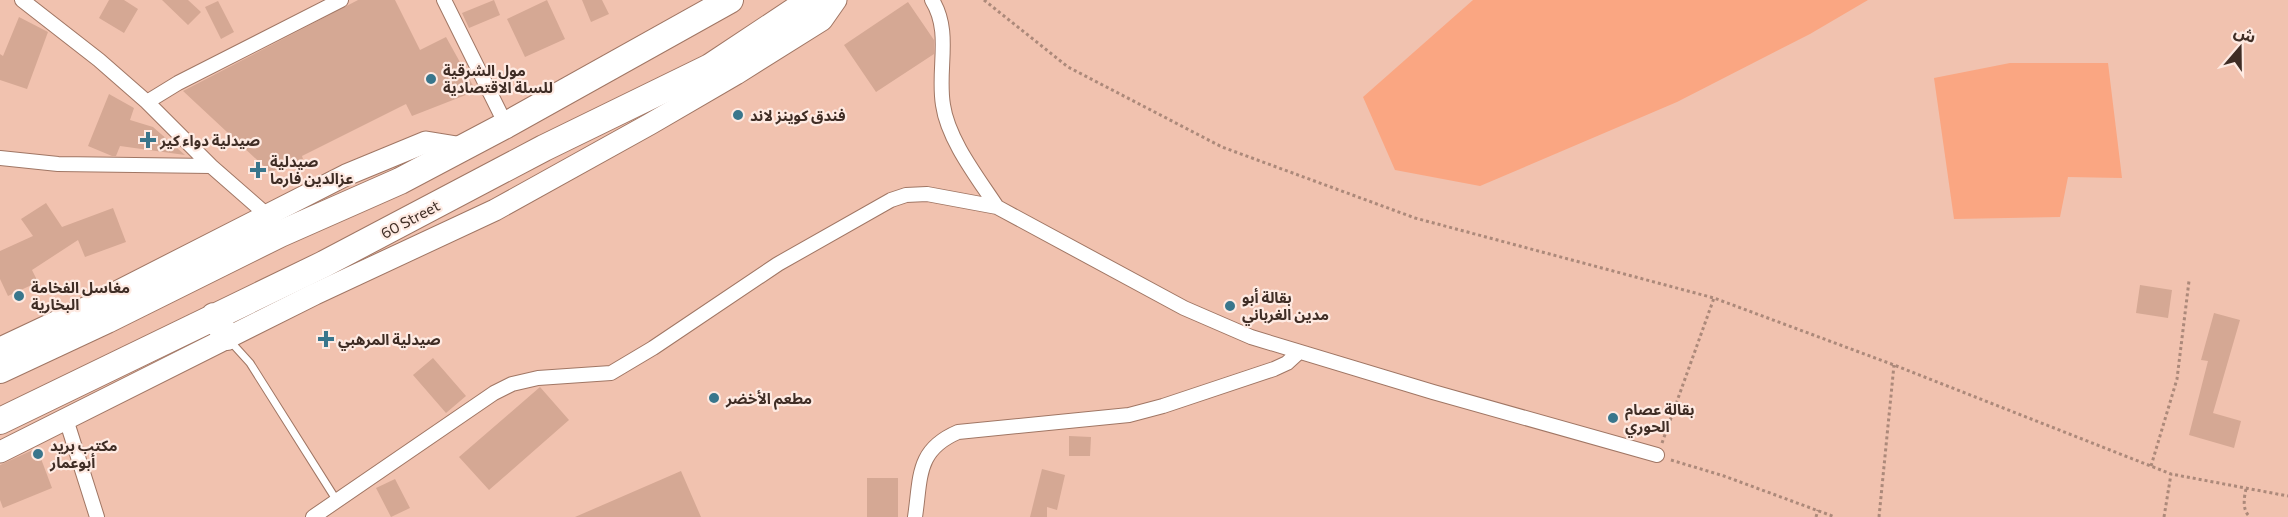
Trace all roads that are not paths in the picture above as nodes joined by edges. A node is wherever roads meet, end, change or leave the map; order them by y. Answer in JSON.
{"nodes":[{"id":1,"x":22,"y":0,"type":"edge"},
{"id":2,"x":341,"y":0,"type":"edge"},
{"id":3,"x":444,"y":0,"type":"edge"},
{"id":4,"x":730,"y":0,"type":"edge"},
{"id":5,"x":811,"y":0,"type":"edge"},
{"id":6,"x":837,"y":0,"type":"edge"},
{"id":7,"x":932,"y":0,"type":"edge"},
{"id":8,"x":147,"y":102,"type":"junction"},
{"id":9,"x":506,"y":125,"type":"junction"},
{"id":10,"x":463,"y":148,"type":"junction"},
{"id":11,"x":0,"y":158,"type":"edge"},
{"id":12,"x":212,"y":166,"type":"junction"},
{"id":13,"x":997,"y":207,"type":"junction"},
{"id":14,"x":267,"y":215,"type":"junction"},
{"id":15,"x":327,"y":276,"type":"junction"},
{"id":16,"x":221,"y":327,"type":"junction"},
{"id":17,"x":0,"y":348,"type":"edge"},
{"id":18,"x":1299,"y":352,"type":"junction"},
{"id":19,"x":0,"y":370,"type":"edge"},
{"id":20,"x":66,"y":419,"type":"junction"},
{"id":21,"x":0,"y":421,"type":"edge"},
{"id":22,"x":0,"y":453,"type":"edge"},
{"id":23,"x":1657,"y":456,"type":"road end"},
{"id":24,"x":337,"y":501,"type":"junction"},
{"id":25,"x":98,"y":517,"type":"edge"},
{"id":26,"x":313,"y":517,"type":"edge"},
{"id":27,"x":915,"y":517,"type":"edge"}],
"edges":[{"from":1,"to":8,"type":"street"},
{"from":2,"to":8,"type":"street"},
{"from":3,"to":9,"type":"street"},
{"from":4,"to":9,"type":"highway"},
{"from":5,"to":15,"type":"highway","name":"60 Street"},
{"from":6,"to":15,"type":"main road"},
{"from":7,"to":13,"type":"street"},
{"from":8,"to":12,"type":"street"},
{"from":9,"to":10,"type":"highway"},
{"from":10,"to":14,"type":"main road"},
{"from":10,"to":19,"type":"highway"},
{"from":11,"to":12,"type":"street"},
{"from":12,"to":14,"type":"street"},
{"from":13,"to":18,"type":"street"},
{"from":13,"to":24,"type":"street"},
{"from":14,"to":17,"type":"main road"},
{"from":15,"to":16,"type":"highway","name":"60 Street"},
{"from":16,"to":20,"type":"main road"},
{"from":16,"to":21,"type":"highway","name":"60 Street"},
{"from":16,"to":24,"type":"lane"},
{"from":18,"to":23,"type":"street"},
{"from":18,"to":27,"type":"street"},
{"from":20,"to":22,"type":"main road"},
{"from":20,"to":25,"type":"street"},
{"from":24,"to":26,"type":"street"}]}
